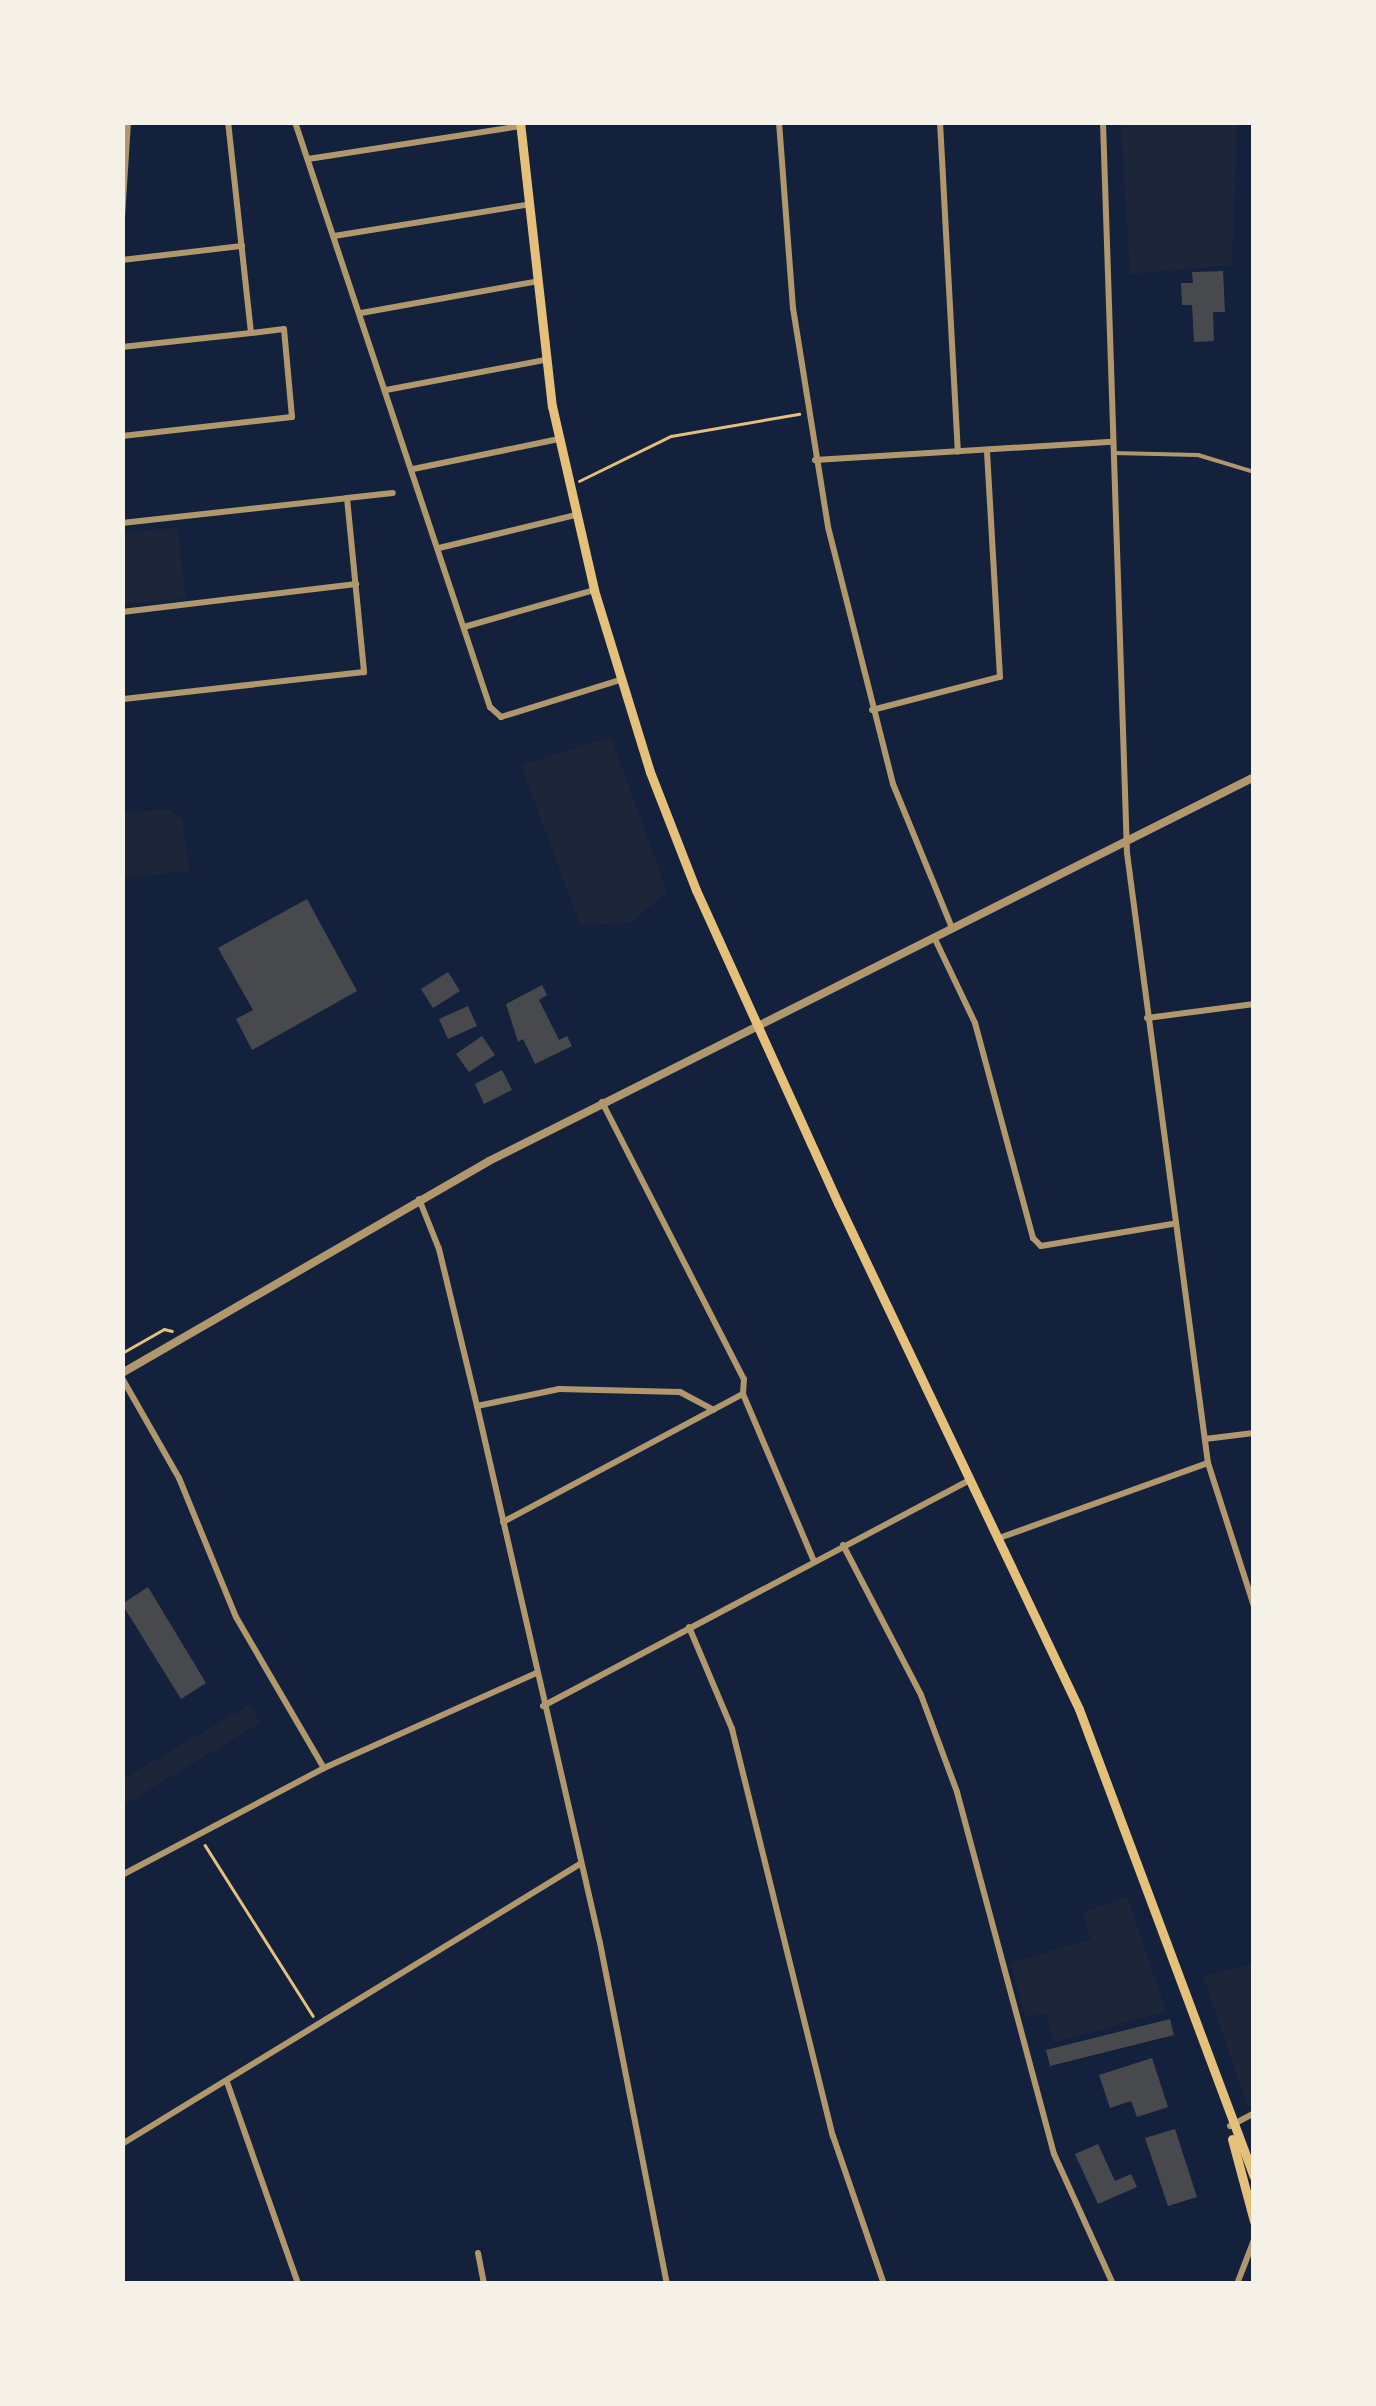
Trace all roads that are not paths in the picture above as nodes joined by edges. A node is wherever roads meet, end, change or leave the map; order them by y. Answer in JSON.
{"nodes":[{"id":1,"x":128,"y":122,"type":"edge"},
{"id":2,"x":228,"y":122,"type":"edge"},
{"id":3,"x":296,"y":122,"type":"edge"},
{"id":4,"x":780,"y":122,"type":"edge"},
{"id":5,"x":940,"y":122,"type":"edge"},
{"id":6,"x":1103,"y":122,"type":"edge"},
{"id":7,"x":520,"y":124,"type":"edge"},
{"id":8,"x":308,"y":160,"type":"junction"},
{"id":9,"x":525,"y":206,"type":"junction"},
{"id":10,"x":122,"y":217,"type":"edge"},
{"id":11,"x":334,"y":236,"type":"junction"},
{"id":12,"x":242,"y":246,"type":"junction"},
{"id":13,"x":122,"y":260,"type":"edge"},
{"id":14,"x":534,"y":282,"type":"junction"},
{"id":15,"x":361,"y":314,"type":"junction"},
{"id":16,"x":251,"y":333,"type":"junction"},
{"id":17,"x":122,"y":347,"type":"edge"},
{"id":18,"x":545,"y":360,"type":"junction"},
{"id":19,"x":386,"y":390,"type":"junction"},
{"id":20,"x":122,"y":436,"type":"edge"},
{"id":21,"x":559,"y":438,"type":"junction"},
{"id":22,"x":1112,"y":442,"type":"junction"},
{"id":23,"x":988,"y":450,"type":"junction"},
{"id":24,"x":958,"y":452,"type":"junction"},
{"id":25,"x":1113,"y":453,"type":"junction"},
{"id":26,"x":815,"y":460,"type":"junction"},
{"id":27,"x":412,"y":469,"type":"junction"},
{"id":28,"x":1254,"y":472,"type":"edge"},
{"id":29,"x":393,"y":493,"type":"dead end"},
{"id":30,"x":347,"y":498,"type":"junction"},
{"id":31,"x":575,"y":515,"type":"junction"},
{"id":32,"x":122,"y":523,"type":"edge"},
{"id":33,"x":438,"y":548,"type":"junction"},
{"id":34,"x":356,"y":584,"type":"junction"},
{"id":35,"x":594,"y":590,"type":"junction"},
{"id":36,"x":122,"y":612,"type":"edge"},
{"id":37,"x":464,"y":627,"type":"junction"},
{"id":38,"x":620,"y":680,"type":"junction"},
{"id":39,"x":122,"y":699,"type":"edge"},
{"id":40,"x":872,"y":710,"type":"junction"},
{"id":41,"x":1254,"y":777,"type":"edge"},
{"id":42,"x":1127,"y":839,"type":"junction"},
{"id":43,"x":952,"y":928,"type":"junction"},
{"id":44,"x":934,"y":938,"type":"junction"},
{"id":45,"x":1254,"y":1004,"type":"edge"},
{"id":46,"x":1147,"y":1018,"type":"junction"},
{"id":47,"x":758,"y":1026,"type":"junction"},
{"id":48,"x":602,"y":1102,"type":"junction"},
{"id":49,"x":419,"y":1200,"type":"junction"},
{"id":50,"x":1172,"y":1224,"type":"junction"},
{"id":51,"x":122,"y":1376,"type":"edge"},
{"id":52,"x":743,"y":1394,"type":"junction"},
{"id":53,"x":477,"y":1406,"type":"junction"},
{"id":54,"x":714,"y":1410,"type":"junction"},
{"id":55,"x":1254,"y":1433,"type":"edge"},
{"id":56,"x":1205,"y":1439,"type":"junction"},
{"id":57,"x":1208,"y":1463,"type":"junction"},
{"id":58,"x":973,"y":1478,"type":"junction"},
{"id":59,"x":503,"y":1522,"type":"junction"},
{"id":60,"x":1002,"y":1537,"type":"junction"},
{"id":61,"x":844,"y":1546,"type":"junction"},
{"id":62,"x":814,"y":1560,"type":"junction"},
{"id":63,"x":1254,"y":1606,"type":"edge"},
{"id":64,"x":689,"y":1626,"type":"junction"},
{"id":65,"x":536,"y":1674,"type":"junction"},
{"id":66,"x":543,"y":1706,"type":"junction"},
{"id":67,"x":324,"y":1768,"type":"junction"},
{"id":68,"x":580,"y":1864,"type":"junction"},
{"id":69,"x":122,"y":1874,"type":"edge"},
{"id":70,"x":227,"y":2082,"type":"junction"},
{"id":71,"x":1254,"y":2113,"type":"edge"},
{"id":72,"x":1230,"y":2126,"type":"junction"},
{"id":73,"x":122,"y":2144,"type":"edge"},
{"id":74,"x":1254,"y":2176,"type":"edge"},
{"id":75,"x":1254,"y":2221,"type":"edge"},
{"id":76,"x":1254,"y":2240,"type":"edge"},
{"id":77,"x":478,"y":2253,"type":"dead end"},
{"id":78,"x":298,"y":2284,"type":"edge"},
{"id":79,"x":484,"y":2284,"type":"edge"},
{"id":80,"x":667,"y":2284,"type":"edge"},
{"id":81,"x":884,"y":2284,"type":"edge"},
{"id":82,"x":1113,"y":2284,"type":"edge"},
{"id":83,"x":1236,"y":2284,"type":"edge"}],
"edges":[{"from":1,"to":10,"type":"street"},
{"from":2,"to":12,"type":"street"},
{"from":3,"to":8,"type":"street"},
{"from":4,"to":26,"type":"street"},
{"from":5,"to":24,"type":"street"},
{"from":6,"to":22,"type":"street"},
{"from":7,"to":8,"type":"street"},
{"from":7,"to":9,"type":"main road"},
{"from":8,"to":11,"type":"street"},
{"from":9,"to":11,"type":"street"},
{"from":9,"to":14,"type":"main road"},
{"from":11,"to":15,"type":"street"},
{"from":12,"to":13,"type":"street"},
{"from":12,"to":16,"type":"street"},
{"from":14,"to":15,"type":"street"},
{"from":14,"to":18,"type":"main road"},
{"from":15,"to":19,"type":"street"},
{"from":16,"to":17,"type":"street"},
{"from":16,"to":20,"type":"street"},
{"from":18,"to":19,"type":"street"},
{"from":18,"to":21,"type":"main road"},
{"from":19,"to":27,"type":"street"},
{"from":21,"to":27,"type":"street"},
{"from":21,"to":31,"type":"main road"},
{"from":22,"to":23,"type":"street"},
{"from":22,"to":25,"type":"street"},
{"from":23,"to":24,"type":"street"},
{"from":23,"to":40,"type":"street"},
{"from":24,"to":26,"type":"street"},
{"from":25,"to":28,"type":"lane"},
{"from":25,"to":42,"type":"street"},
{"from":26,"to":40,"type":"street"},
{"from":27,"to":33,"type":"street"},
{"from":29,"to":30,"type":"street"},
{"from":30,"to":32,"type":"street"},
{"from":30,"to":34,"type":"street"},
{"from":31,"to":33,"type":"street"},
{"from":31,"to":35,"type":"main road"},
{"from":33,"to":37,"type":"street"},
{"from":34,"to":36,"type":"street"},
{"from":34,"to":39,"type":"street"},
{"from":35,"to":37,"type":"street"},
{"from":35,"to":38,"type":"main road"},
{"from":37,"to":38,"type":"street"},
{"from":38,"to":47,"type":"main road"},
{"from":40,"to":43,"type":"street"},
{"from":41,"to":42,"type":"street"},
{"from":42,"to":43,"type":"street"},
{"from":42,"to":46,"type":"street"},
{"from":43,"to":44,"type":"street"},
{"from":44,"to":47,"type":"street"},
{"from":44,"to":50,"type":"street"},
{"from":45,"to":46,"type":"street"},
{"from":46,"to":50,"type":"street"},
{"from":47,"to":48,"type":"street"},
{"from":47,"to":58,"type":"main road"},
{"from":48,"to":49,"type":"street"},
{"from":48,"to":52,"type":"street"},
{"from":49,"to":51,"type":"street"},
{"from":49,"to":53,"type":"street"},
{"from":50,"to":56,"type":"street"},
{"from":51,"to":67,"type":"street"},
{"from":52,"to":54,"type":"street"},
{"from":52,"to":62,"type":"street"},
{"from":53,"to":54,"type":"street"},
{"from":53,"to":59,"type":"street"},
{"from":54,"to":59,"type":"street"},
{"from":55,"to":56,"type":"street"},
{"from":56,"to":57,"type":"street"},
{"from":57,"to":60,"type":"street"},
{"from":57,"to":63,"type":"street"},
{"from":58,"to":60,"type":"main road"},
{"from":58,"to":61,"type":"street"},
{"from":59,"to":65,"type":"street"},
{"from":60,"to":72,"type":"main road"},
{"from":61,"to":62,"type":"street"},
{"from":61,"to":82,"type":"street"},
{"from":62,"to":64,"type":"street"},
{"from":64,"to":66,"type":"street"},
{"from":64,"to":81,"type":"street"},
{"from":65,"to":66,"type":"street"},
{"from":65,"to":67,"type":"street"},
{"from":66,"to":68,"type":"street"},
{"from":67,"to":69,"type":"street"},
{"from":68,"to":70,"type":"street"},
{"from":68,"to":80,"type":"street"},
{"from":70,"to":73,"type":"street"},
{"from":70,"to":78,"type":"street"},
{"from":71,"to":72,"type":"street"},
{"from":72,"to":74,"type":"main road"},
{"from":72,"to":75,"type":"main road"},
{"from":76,"to":83,"type":"street"},
{"from":77,"to":79,"type":"street"}]}
